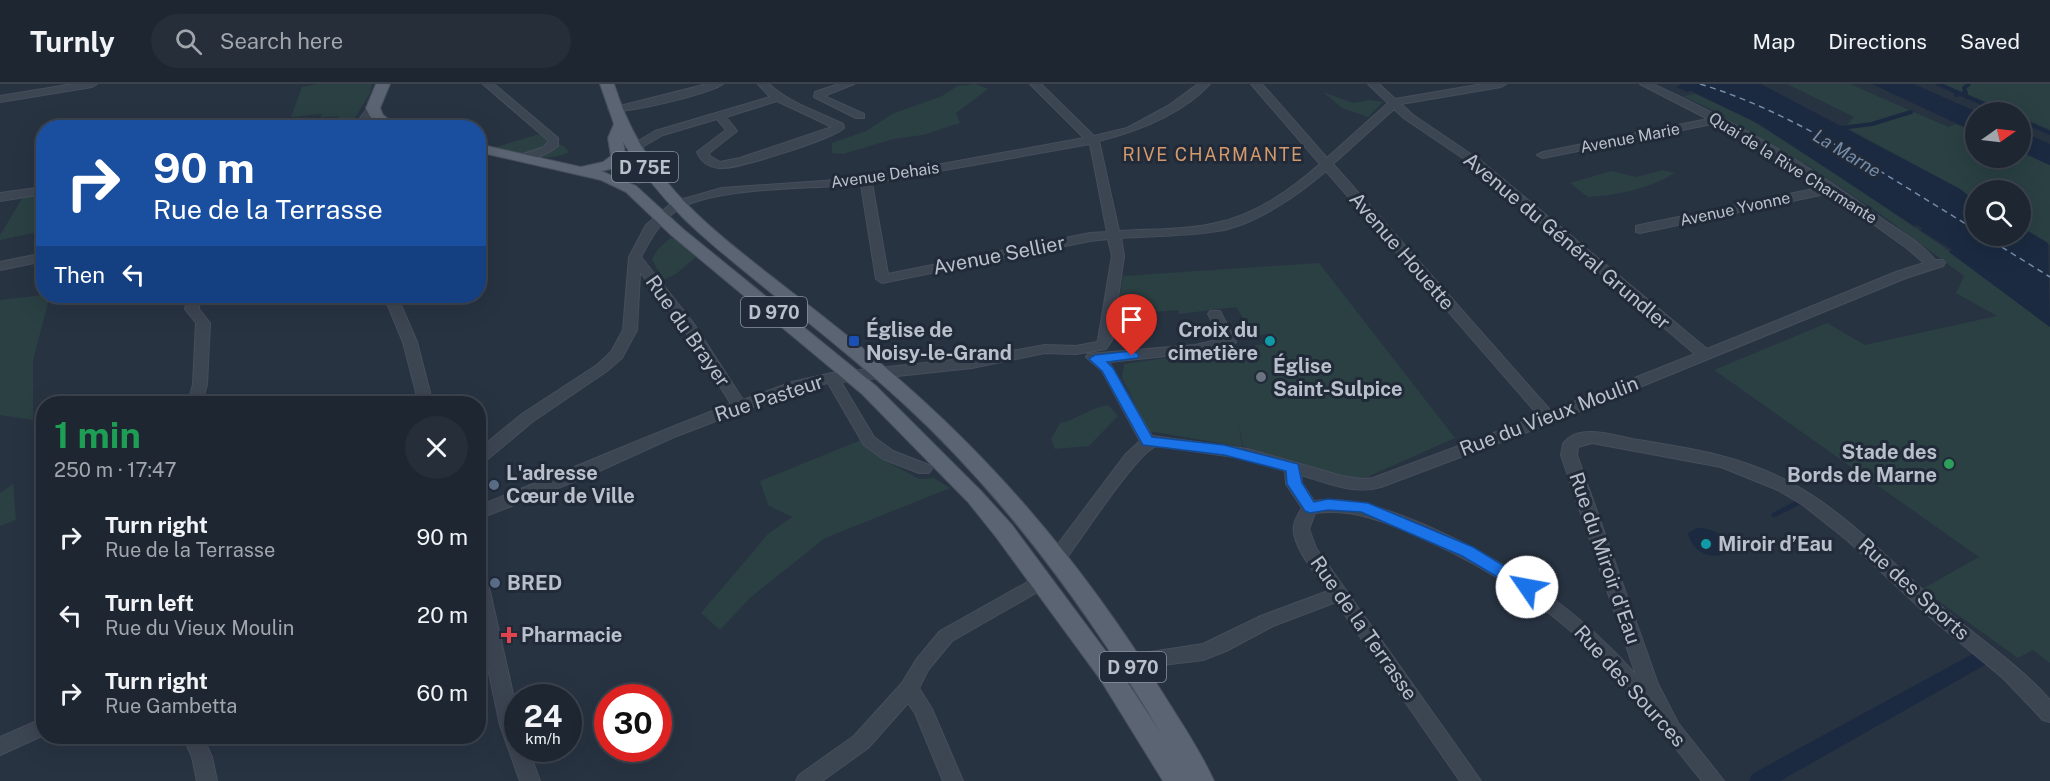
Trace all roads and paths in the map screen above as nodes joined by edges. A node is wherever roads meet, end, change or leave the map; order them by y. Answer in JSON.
{"nodes":[{"id":1,"x":92,"y":84,"type":"edge"},
{"id":2,"x":382,"y":84,"type":"edge"},
{"id":3,"x":488,"y":84,"type":"edge"},
{"id":4,"x":607,"y":84,"type":"edge"},
{"id":5,"x":718,"y":84,"type":"edge"},
{"id":6,"x":763,"y":84,"type":"edge"},
{"id":7,"x":849,"y":84,"type":"edge"},
{"id":8,"x":1035,"y":84,"type":"edge"},
{"id":9,"x":1205,"y":84,"type":"edge"},
{"id":10,"x":1256,"y":84,"type":"edge"},
{"id":11,"x":1373,"y":84,"type":"edge"},
{"id":12,"x":1501,"y":84,"type":"edge"},
{"id":13,"x":1645,"y":84,"type":"edge"},
{"id":14,"x":777,"y":98,"type":"junction"},
{"id":15,"x":0,"y":99,"type":"edge"},
{"id":16,"x":1393,"y":104,"type":"junction"},
{"id":17,"x":373,"y":108,"type":"junction"},
{"id":18,"x":613,"y":110,"type":"junction"},
{"id":19,"x":719,"y":115,"type":"junction"},
{"id":20,"x":860,"y":116,"type":"dead end"},
{"id":21,"x":364,"y":120,"type":"edge"},
{"id":22,"x":381,"y":120,"type":"edge"},
{"id":23,"x":1718,"y":120,"type":"junction"},
{"id":24,"x":620,"y":124,"type":"junction"},
{"id":25,"x":1092,"y":140,"type":"junction"},
{"id":26,"x":633,"y":148,"type":"junction"},
{"id":27,"x":486,"y":150,"type":"edge"},
{"id":28,"x":1543,"y":155,"type":"dead end"},
{"id":29,"x":521,"y":158,"type":"junction"},
{"id":30,"x":1325,"y":163,"type":"junction"},
{"id":31,"x":578,"y":170,"type":"junction"},
{"id":32,"x":866,"y":181,"type":"junction"},
{"id":33,"x":1831,"y":189,"type":"junction"},
{"id":34,"x":36,"y":191,"type":"edge"},
{"id":35,"x":0,"y":197,"type":"edge"},
{"id":36,"x":677,"y":205,"type":"junction"},
{"id":37,"x":662,"y":216,"type":"junction"},
{"id":38,"x":1640,"y":229,"type":"dead end"},
{"id":39,"x":1115,"y":234,"type":"junction"},
{"id":40,"x":635,"y":257,"type":"junction"},
{"id":41,"x":36,"y":259,"type":"edge"},
{"id":42,"x":1936,"y":264,"type":"joint"},
{"id":43,"x":0,"y":266,"type":"edge"},
{"id":44,"x":193,"y":303,"type":"edge"},
{"id":45,"x":393,"y":303,"type":"edge"},
{"id":46,"x":1215,"y":314,"type":"dead end"},
{"id":47,"x":1076,"y":350,"type":"junction"},
{"id":48,"x":1704,"y":354,"type":"junction"},
{"id":49,"x":1095,"y":359,"type":"junction"},
{"id":50,"x":879,"y":372,"type":"junction"},
{"id":51,"x":852,"y":376,"type":"junction"},
{"id":52,"x":832,"y":378,"type":"junction"},
{"id":53,"x":197,"y":396,"type":"edge"},
{"id":54,"x":424,"y":396,"type":"edge"},
{"id":55,"x":739,"y":406,"type":"junction"},
{"id":56,"x":1549,"y":418,"type":"junction"},
{"id":57,"x":1148,"y":442,"type":"junction"},
{"id":58,"x":486,"y":452,"type":"edge"},
{"id":59,"x":1569,"y":455,"type":"joint"},
{"id":60,"x":1293,"y":468,"type":"junction"},
{"id":61,"x":924,"y":469,"type":"dead end"},
{"id":62,"x":1310,"y":508,"type":"junction"},
{"id":63,"x":486,"y":510,"type":"edge"},
{"id":64,"x":1058,"y":557,"type":"junction"},
{"id":65,"x":1042,"y":581,"type":"junction"},
{"id":66,"x":1339,"y":594,"type":"junction"},
{"id":67,"x":486,"y":615,"type":"edge"},
{"id":68,"x":1637,"y":651,"type":"junction"},
{"id":69,"x":1607,"y":655,"type":"junction"},
{"id":70,"x":1130,"y":661,"type":"junction"},
{"id":71,"x":909,"y":689,"type":"junction"},
{"id":72,"x":504,"y":697,"type":"edge"},
{"id":73,"x":2050,"y":714,"type":"edge"},
{"id":74,"x":1670,"y":727,"type":"junction"},
{"id":75,"x":36,"y":730,"type":"edge"},
{"id":76,"x":196,"y":744,"type":"edge"},
{"id":77,"x":0,"y":746,"type":"edge"},
{"id":78,"x":523,"y":762,"type":"edge"},
{"id":79,"x":207,"y":781,"type":"edge"},
{"id":80,"x":530,"y":781,"type":"edge"},
{"id":81,"x":806,"y":781,"type":"edge"},
{"id":82,"x":953,"y":781,"type":"edge"},
{"id":83,"x":1177,"y":781,"type":"edge"},
{"id":84,"x":1201,"y":781,"type":"edge"},
{"id":85,"x":1472,"y":781,"type":"edge"},
{"id":86,"x":1714,"y":781,"type":"edge"}],
"edges":[{"from":1,"to":15,"type":"street"},
{"from":2,"to":17,"type":"main road"},
{"from":3,"to":29,"type":"street"},
{"from":4,"to":18,"type":"main road","number":"D 75E"},
{"from":5,"to":18,"type":"street"},
{"from":6,"to":14,"type":"street"},
{"from":7,"to":20,"type":"street"},
{"from":8,"to":25,"type":"street"},
{"from":9,"to":25,"type":"street","name":"Avenue Dehais"},
{"from":10,"to":30,"type":"street","name":"Avenue Houette"},
{"from":11,"to":16,"type":"street","name":"Avenue du Général Grundler"},
{"from":12,"to":16,"type":"street"},
{"from":13,"to":23,"type":"street","name":"Quai de la Rive Charmante"},
{"from":14,"to":19,"type":"street"},
{"from":14,"to":19,"type":"street"},
{"from":16,"to":30,"type":"street","name":"Avenue Sellier"},
{"from":16,"to":48,"type":"street","name":"Avenue du Général Grundler"},
{"from":17,"to":21,"type":"street"},
{"from":17,"to":22,"type":"main road"},
{"from":18,"to":24,"type":"main road","number":"D 75E"},
{"from":19,"to":26,"type":"street"},
{"from":23,"to":28,"type":"street","name":"Avenue Marie"},
{"from":23,"to":33,"type":"street","name":"Quai de la Rive Charmante"},
{"from":24,"to":26,"type":"main road","number":"D 75E"},
{"from":24,"to":31,"type":"main road"},
{"from":25,"to":32,"type":"street","name":"Avenue Dehais"},
{"from":25,"to":39,"type":"street"},
{"from":26,"to":36,"type":"main road","number":"D 75E"},
{"from":27,"to":29,"type":"main road","number":"D 970"},
{"from":29,"to":31,"type":"main road","number":"D 970"},
{"from":30,"to":39,"type":"street","name":"Avenue Sellier"},
{"from":30,"to":56,"type":"street","name":"Avenue Houette"},
{"from":31,"to":37,"type":"main road","number":"D 970"},
{"from":32,"to":36,"type":"street","name":"Avenue Dehais"},
{"from":32,"to":39,"type":"street","name":"Avenue Sellier"},
{"from":33,"to":38,"type":"street","name":"Avenue Yvonne"},
{"from":33,"to":42,"type":"street","name":"Quai de la Rive Charmante"},
{"from":34,"to":35,"type":"street"},
{"from":36,"to":37,"type":"street","name":"Avenue Dehais"},
{"from":36,"to":50,"type":"main road","number":"D 970"},
{"from":37,"to":40,"type":"street","name":"Avenue Dehais"},
{"from":37,"to":51,"type":"main road","number":"D 970"},
{"from":39,"to":47,"type":"street"},
{"from":40,"to":55,"type":"street","name":"Rue du Brayer"},
{"from":40,"to":58,"type":"street"},
{"from":41,"to":43,"type":"street"},
{"from":42,"to":48,"type":"street","name":"Rue du Vieux Moulin"},
{"from":44,"to":53,"type":"street"},
{"from":45,"to":54,"type":"street"},
{"from":46,"to":49,"type":"street"},
{"from":47,"to":49,"type":"street"},
{"from":47,"to":50,"type":"street","name":"Rue Pasteur"},
{"from":48,"to":56,"type":"street","name":"Rue du Vieux Moulin"},
{"from":49,"to":57,"type":"street"},
{"from":50,"to":51,"type":"street","name":"Rue Pasteur"},
{"from":50,"to":64,"type":"main road","number":"D 970"},
{"from":51,"to":52,"type":"street","name":"Rue Pasteur"},
{"from":51,"to":65,"type":"main road","number":"D 970"},
{"from":52,"to":55,"type":"street","name":"Rue Pasteur"},
{"from":52,"to":61,"type":"street"},
{"from":55,"to":63,"type":"street","name":"Rue Pasteur"},
{"from":56,"to":60,"type":"street","name":"Rue du Vieux Moulin"},
{"from":57,"to":60,"type":"street","name":"Rue du Vieux Moulin"},
{"from":57,"to":64,"type":"street"},
{"from":59,"to":68,"type":"street","name":"Rue du Miroir d'Eau"},
{"from":59,"to":73,"type":"street","name":"Rue des Sports"},
{"from":60,"to":62,"type":"street"},
{"from":62,"to":66,"type":"street","name":"Rue de la Terrasse"},
{"from":62,"to":69,"type":"street","name":"Rue des Sources"},
{"from":64,"to":70,"type":"main road","number":"D 970"},
{"from":65,"to":71,"type":"street"},
{"from":65,"to":83,"type":"main road","number":"D 970"},
{"from":66,"to":70,"type":"street"},
{"from":66,"to":85,"type":"street","name":"Rue de la Terrasse"},
{"from":67,"to":72,"type":"street"},
{"from":68,"to":69,"type":"street"},
{"from":68,"to":74,"type":"street","name":"Rue du Miroir d'Eau"},
{"from":69,"to":74,"type":"street","name":"Rue des Sources"},
{"from":70,"to":84,"type":"main road","number":"D 970"},
{"from":71,"to":81,"type":"street"},
{"from":71,"to":82,"type":"street"},
{"from":74,"to":86,"type":"street","name":"Rue des Sources"},
{"from":75,"to":77,"type":"street"},
{"from":76,"to":79,"type":"street"},
{"from":78,"to":80,"type":"street"}]}
